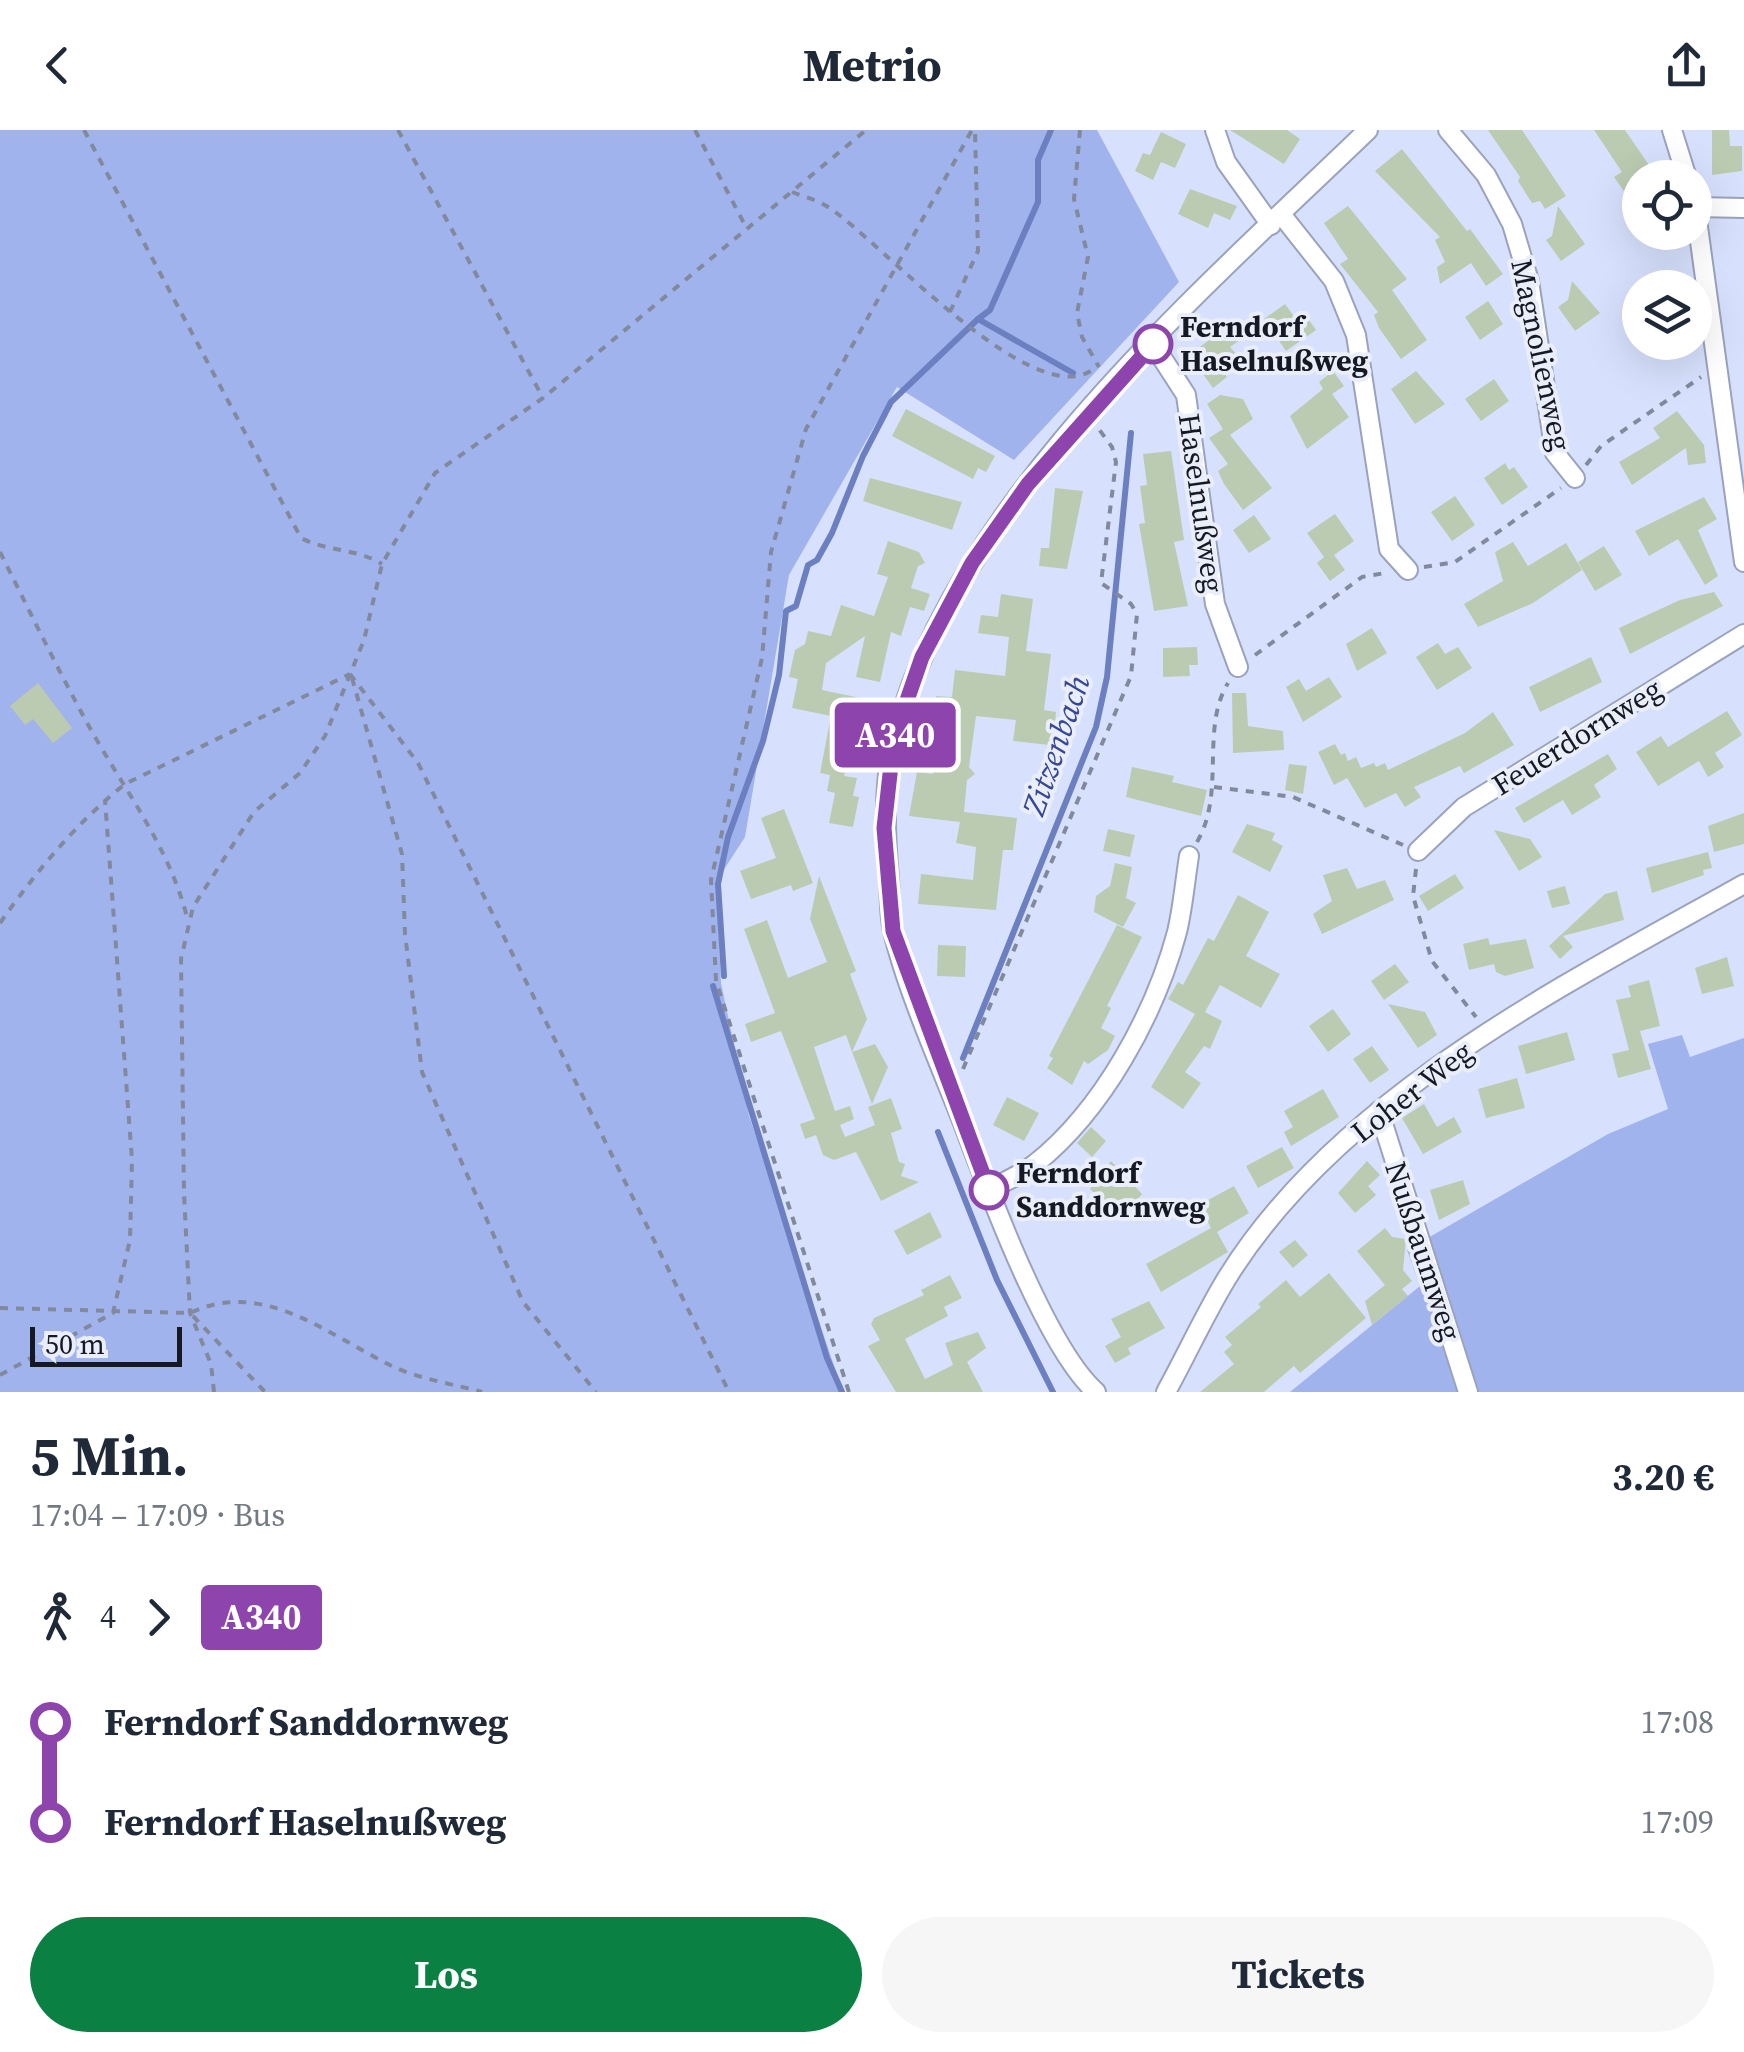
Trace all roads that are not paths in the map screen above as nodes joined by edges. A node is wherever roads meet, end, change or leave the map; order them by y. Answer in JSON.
{"nodes":[{"id":1,"x":1215,"y":130,"type":"edge"},
{"id":2,"x":1368,"y":130,"type":"edge"},
{"id":3,"x":1448,"y":130,"type":"edge"},
{"id":4,"x":1672,"y":130,"type":"edge"},
{"id":5,"x":1681,"y":160,"type":"edge"},
{"id":6,"x":1712,"y":207,"type":"edge"},
{"id":7,"x":1744,"y":208,"type":"edge"},
{"id":8,"x":1276,"y":219,"type":"junction"},
{"id":9,"x":1702,"y":250,"type":"edge"},
{"id":10,"x":1153,"y":344,"type":"junction"},
{"id":11,"x":1736,"y":454,"type":"edge"},
{"id":12,"x":1575,"y":478,"type":"dead end"},
{"id":13,"x":1744,"y":562,"type":"edge"},
{"id":14,"x":1408,"y":570,"type":"dead end"},
{"id":15,"x":1744,"y":634,"type":"edge"},
{"id":16,"x":1238,"y":668,"type":"dead end"},
{"id":17,"x":1418,"y":852,"type":"road end"},
{"id":18,"x":1189,"y":856,"type":"dead end"},
{"id":19,"x":1744,"y":884,"type":"edge"},
{"id":20,"x":1378,"y":1111,"type":"junction"},
{"id":21,"x":989,"y":1190,"type":"junction"},
{"id":22,"x":1096,"y":1392,"type":"edge"},
{"id":23,"x":1166,"y":1392,"type":"edge"},
{"id":24,"x":1468,"y":1392,"type":"edge"}],
"edges":[{"from":1,"to":8,"type":"street"},
{"from":2,"to":8,"type":"street"},
{"from":3,"to":12,"type":"street","name":"Magnolienweg"},
{"from":4,"to":5,"type":"street"},
{"from":6,"to":7,"type":"street"},
{"from":8,"to":10,"type":"street"},
{"from":8,"to":14,"type":"street"},
{"from":9,"to":11,"type":"street"},
{"from":10,"to":16,"type":"street","name":"Haselnußweg"},
{"from":10,"to":21,"type":"street"},
{"from":11,"to":13,"type":"street"},
{"from":15,"to":17,"type":"street","name":"Feuerdornweg"},
{"from":18,"to":21,"type":"street"},
{"from":19,"to":20,"type":"street","name":"Loher Weg"},
{"from":20,"to":23,"type":"street","name":"Loher Weg"},
{"from":20,"to":24,"type":"street","name":"Nußbaumweg"},
{"from":21,"to":22,"type":"street"}]}
